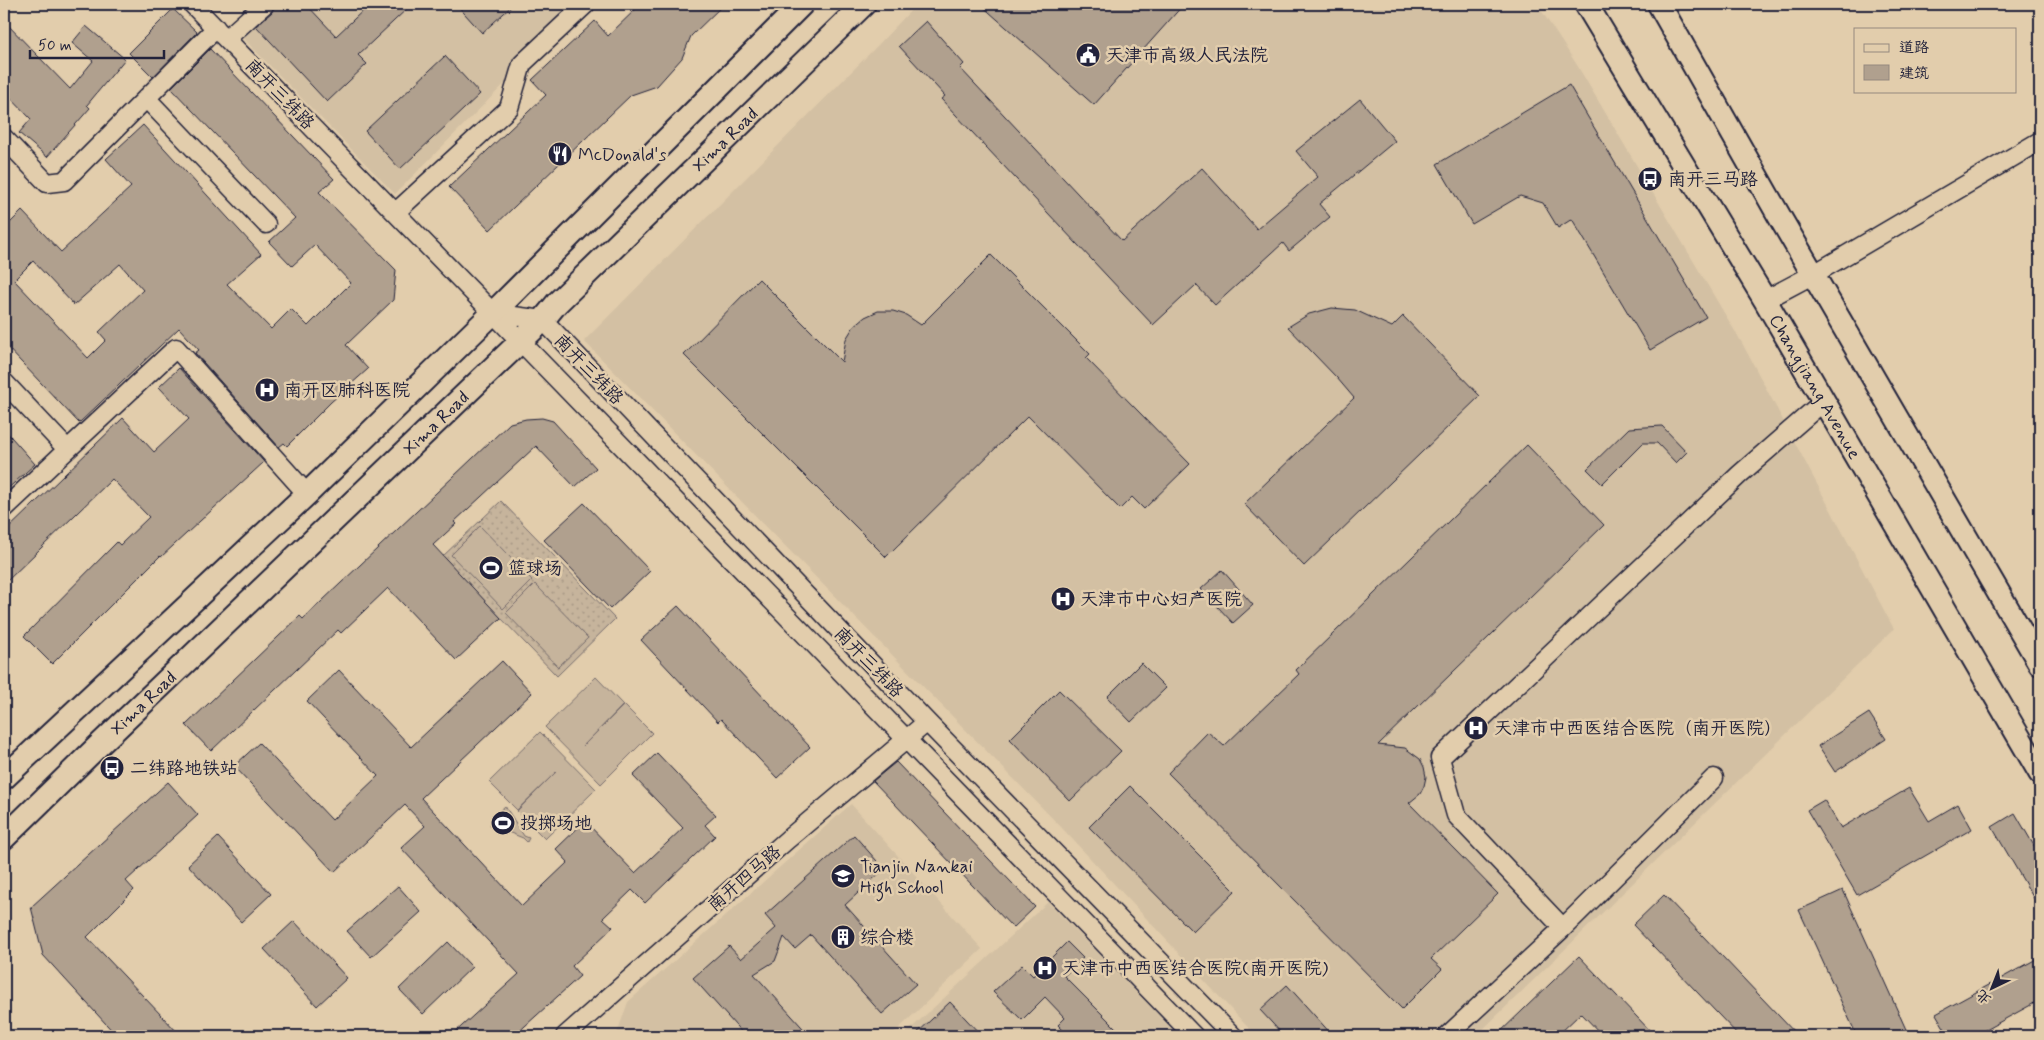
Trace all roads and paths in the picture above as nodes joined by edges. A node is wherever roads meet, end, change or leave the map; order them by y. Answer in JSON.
{"nodes":[{"id":1,"x":192,"y":4,"type":"edge"},
{"id":2,"x":265,"y":4,"type":"edge"},
{"id":3,"x":586,"y":4,"type":"edge"},
{"id":4,"x":802,"y":4,"type":"edge"},
{"id":5,"x":864,"y":4,"type":"edge"},
{"id":6,"x":1586,"y":4,"type":"edge"},
{"id":7,"x":1659,"y":4,"type":"edge"},
{"id":8,"x":221,"y":33,"type":"junction"},
{"id":9,"x":146,"y":98,"type":"junction"},
{"id":10,"x":4,"y":138,"type":"edge"},
{"id":11,"x":2040,"y":140,"type":"edge"},
{"id":12,"x":396,"y":212,"type":"junction"},
{"id":13,"x":266,"y":224,"type":"dead end"},
{"id":14,"x":1814,"y":274,"type":"junction"},
{"id":15,"x":1765,"y":300,"type":"junction"},
{"id":16,"x":493,"y":313,"type":"junction"},
{"id":17,"x":543,"y":320,"type":"junction"},
{"id":18,"x":521,"y":340,"type":"junction"},
{"id":19,"x":4,"y":382,"type":"edge"},
{"id":20,"x":1824,"y":401,"type":"junction"},
{"id":21,"x":67,"y":449,"type":"junction"},
{"id":22,"x":307,"y":494,"type":"junction"},
{"id":23,"x":4,"y":508,"type":"edge"},
{"id":24,"x":2040,"y":664,"type":"edge"},
{"id":25,"x":927,"y":722,"type":"junction"},
{"id":26,"x":906,"y":740,"type":"junction"},
{"id":27,"x":2040,"y":773,"type":"edge"},
{"id":28,"x":4,"y":778,"type":"edge"},
{"id":29,"x":1714,"y":778,"type":"dead end"},
{"id":30,"x":4,"y":838,"type":"edge"},
{"id":31,"x":1564,"y":928,"type":"junction"},
{"id":32,"x":564,"y":1036,"type":"edge"},
{"id":33,"x":1194,"y":1036,"type":"edge"},
{"id":34,"x":1233,"y":1036,"type":"edge"},
{"id":35,"x":1447,"y":1036,"type":"edge"}],
"edges":[{"from":1,"to":8,"type":"street","name":"南开三纬路"},
{"from":2,"to":8,"type":"street"},
{"from":3,"to":12,"type":"street"},
{"from":4,"to":16,"type":"main road"},
{"from":5,"to":17,"type":"main road","name":"Xima Road"},
{"from":6,"to":15,"type":"main road","name":"Changjiang Avenue"},
{"from":7,"to":14,"type":"main road"},
{"from":8,"to":9,"type":"street"},
{"from":8,"to":12,"type":"street","name":"南开三纬路"},
{"from":9,"to":10,"type":"street"},
{"from":9,"to":13,"type":"street"},
{"from":11,"to":14,"type":"street"},
{"from":12,"to":16,"type":"street","name":"南开三纬路"},
{"from":14,"to":15,"type":"street"},
{"from":14,"to":24,"type":"main road"},
{"from":15,"to":20,"type":"main road","name":"Changjiang Avenue"},
{"from":16,"to":17,"type":"street","name":"南开三纬路"},
{"from":16,"to":18,"type":"street","name":"南开三纬路"},
{"from":16,"to":22,"type":"main road"},
{"from":17,"to":18,"type":"main road","name":"Xima Road"},
{"from":17,"to":25,"type":"street","name":"南开三纬路"},
{"from":18,"to":26,"type":"street","name":"南开三纬路"},
{"from":18,"to":30,"type":"main road","name":"Xima Road"},
{"from":19,"to":21,"type":"street"},
{"from":20,"to":27,"type":"main road","name":"Changjiang Avenue"},
{"from":20,"to":31,"type":"street"},
{"from":21,"to":22,"type":"street"},
{"from":21,"to":23,"type":"street"},
{"from":22,"to":28,"type":"main road"},
{"from":25,"to":26,"type":"street","name":"南开四马路"},
{"from":25,"to":34,"type":"street","name":"南开三纬路"},
{"from":26,"to":32,"type":"street","name":"南开四马路"},
{"from":26,"to":33,"type":"street","name":"南开三纬路"},
{"from":29,"to":31,"type":"street"},
{"from":31,"to":35,"type":"street"}]}
